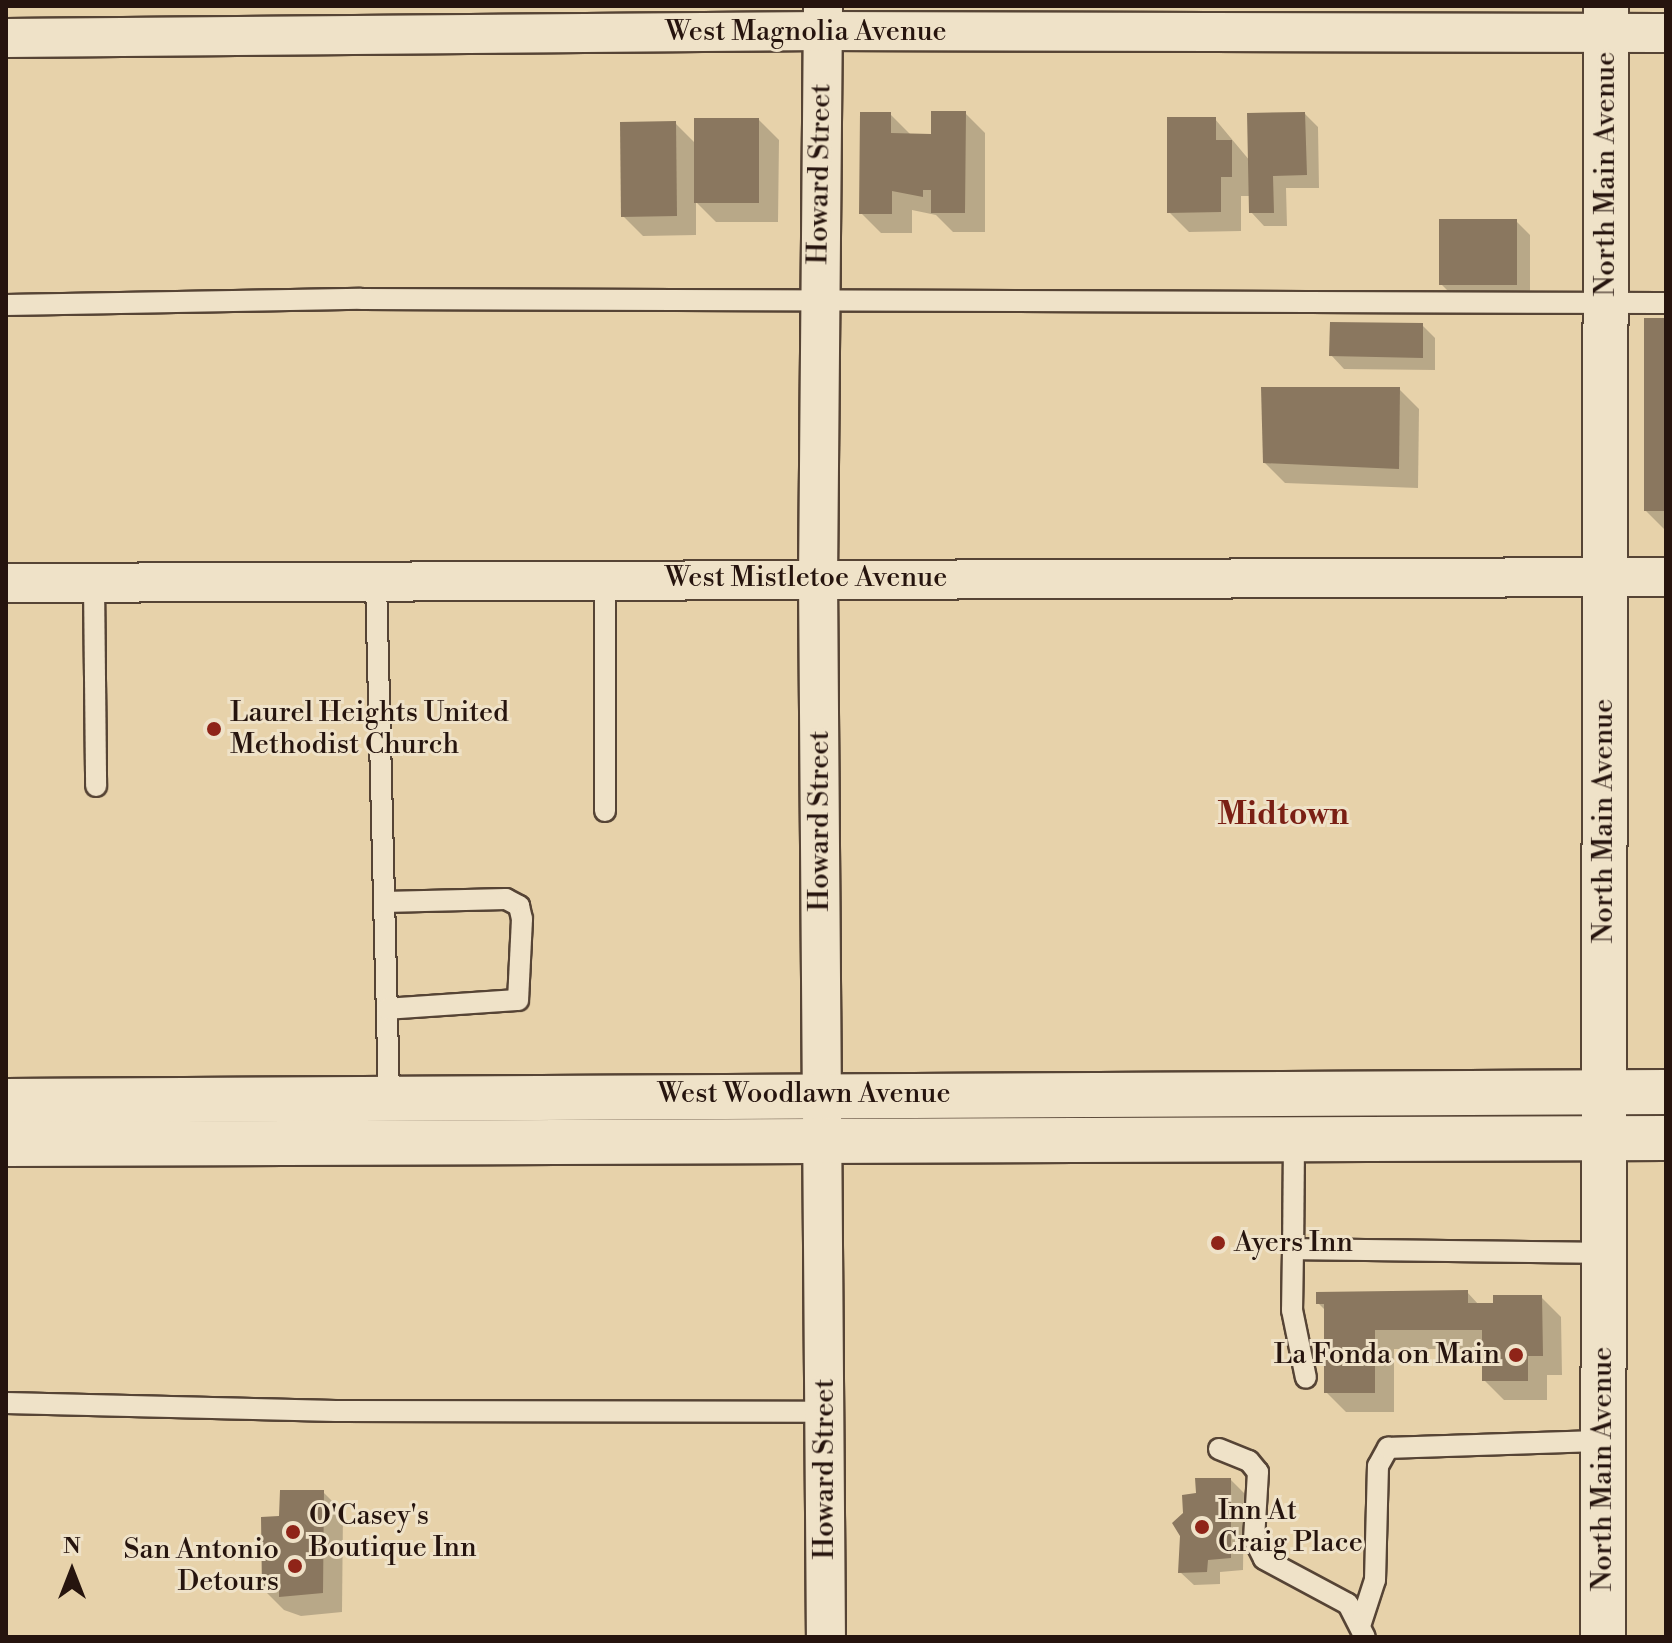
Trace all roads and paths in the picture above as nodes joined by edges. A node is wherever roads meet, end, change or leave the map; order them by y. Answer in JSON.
{"nodes":[{"id":1,"x":822,"y":18,"type":"edge"},
{"id":2,"x":1606,"y":19,"type":"edge"},
{"id":3,"x":1666,"y":33,"type":"edge"},
{"id":4,"x":6,"y":38,"type":"edge"},
{"id":5,"x":818,"y":302,"type":"junction"},
{"id":6,"x":1666,"y":303,"type":"edge"},
{"id":7,"x":1606,"y":304,"type":"junction"},
{"id":8,"x":6,"y":305,"type":"edge"},
{"id":9,"x":1606,"y":577,"type":"junction"},
{"id":10,"x":1666,"y":577,"type":"edge"},
{"id":11,"x":818,"y":578,"type":"junction"},
{"id":12,"x":605,"y":579,"type":"junction"},
{"id":13,"x":376,"y":582,"type":"junction"},
{"id":14,"x":6,"y":583,"type":"edge"},
{"id":15,"x":94,"y":583,"type":"junction"},
{"id":16,"x":96,"y":786,"type":"dead end"},
{"id":17,"x":605,"y":811,"type":"dead end"},
{"id":18,"x":384,"y":902,"type":"junction"},
{"id":19,"x":387,"y":1009,"type":"junction"},
{"id":20,"x":1602,"y":1092,"type":"junction"},
{"id":21,"x":1666,"y":1092,"type":"edge"},
{"id":22,"x":822,"y":1094,"type":"junction"},
{"id":23,"x":389,"y":1096,"type":"junction"},
{"id":24,"x":6,"y":1101,"type":"edge"},
{"id":25,"x":1666,"y":1138,"type":"edge"},
{"id":26,"x":1602,"y":1140,"type":"junction"},
{"id":27,"x":1294,"y":1142,"type":"junction"},
{"id":28,"x":822,"y":1143,"type":"junction"},
{"id":29,"x":6,"y":1144,"type":"edge"},
{"id":30,"x":1293,"y":1249,"type":"junction"},
{"id":31,"x":1603,"y":1253,"type":"junction"},
{"id":32,"x":1306,"y":1378,"type":"dead end"},
{"id":33,"x":6,"y":1403,"type":"edge"},
{"id":34,"x":825,"y":1412,"type":"junction"},
{"id":35,"x":1603,"y":1441,"type":"junction"},
{"id":36,"x":1219,"y":1449,"type":"dead end"},
{"id":37,"x":1363,"y":1630,"type":"edge"},
{"id":38,"x":826,"y":1637,"type":"edge"},
{"id":39,"x":1603,"y":1637,"type":"edge"}],
"edges":[{"from":1,"to":2,"type":"street","name":"West Magnolia Avenue"},
{"from":1,"to":4,"type":"street","name":"West Magnolia Avenue"},
{"from":1,"to":5,"type":"street","name":"Howard Street"},
{"from":2,"to":3,"type":"street","name":"West Magnolia Avenue"},
{"from":2,"to":7,"type":"street","name":"North Main Avenue"},
{"from":5,"to":7,"type":"lane"},
{"from":5,"to":8,"type":"lane"},
{"from":5,"to":11,"type":"street","name":"Howard Street"},
{"from":6,"to":7,"type":"lane"},
{"from":7,"to":9,"type":"street","name":"North Main Avenue"},
{"from":9,"to":10,"type":"street","name":"West Mistletoe Avenue"},
{"from":9,"to":11,"type":"street","name":"West Mistletoe Avenue"},
{"from":9,"to":20,"type":"street","name":"North Main Avenue"},
{"from":11,"to":12,"type":"street","name":"West Mistletoe Avenue"},
{"from":11,"to":22,"type":"street","name":"Howard Street"},
{"from":12,"to":13,"type":"street","name":"West Mistletoe Avenue"},
{"from":12,"to":17,"type":"lane"},
{"from":13,"to":15,"type":"street","name":"West Mistletoe Avenue"},
{"from":13,"to":18,"type":"lane"},
{"from":14,"to":15,"type":"street","name":"West Mistletoe Avenue"},
{"from":15,"to":16,"type":"lane"},
{"from":18,"to":19,"type":"lane"},
{"from":18,"to":19,"type":"lane"},
{"from":19,"to":23,"type":"lane"},
{"from":20,"to":21,"type":"street","name":"West Woodlawn Avenue"},
{"from":20,"to":22,"type":"street","name":"West Woodlawn Avenue"},
{"from":20,"to":26,"type":"street","name":"North Main Avenue"},
{"from":22,"to":23,"type":"street","name":"West Woodlawn Avenue"},
{"from":22,"to":28,"type":"street","name":"Howard Street"},
{"from":23,"to":24,"type":"street","name":"West Woodlawn Avenue"},
{"from":25,"to":26,"type":"street","name":"West Woodlawn Avenue"},
{"from":26,"to":27,"type":"street","name":"West Woodlawn Avenue"},
{"from":26,"to":31,"type":"street","name":"North Main Avenue"},
{"from":27,"to":28,"type":"street","name":"West Woodlawn Avenue"},
{"from":27,"to":30,"type":"lane"},
{"from":28,"to":29,"type":"street","name":"West Woodlawn Avenue"},
{"from":28,"to":34,"type":"street","name":"Howard Street"},
{"from":30,"to":31,"type":"lane"},
{"from":30,"to":32,"type":"lane"},
{"from":31,"to":35,"type":"street","name":"North Main Avenue"},
{"from":33,"to":34,"type":"lane"},
{"from":34,"to":38,"type":"street","name":"Howard Street"},
{"from":35,"to":37,"type":"lane"},
{"from":35,"to":39,"type":"street","name":"North Main Avenue"},
{"from":36,"to":37,"type":"lane"}]}
